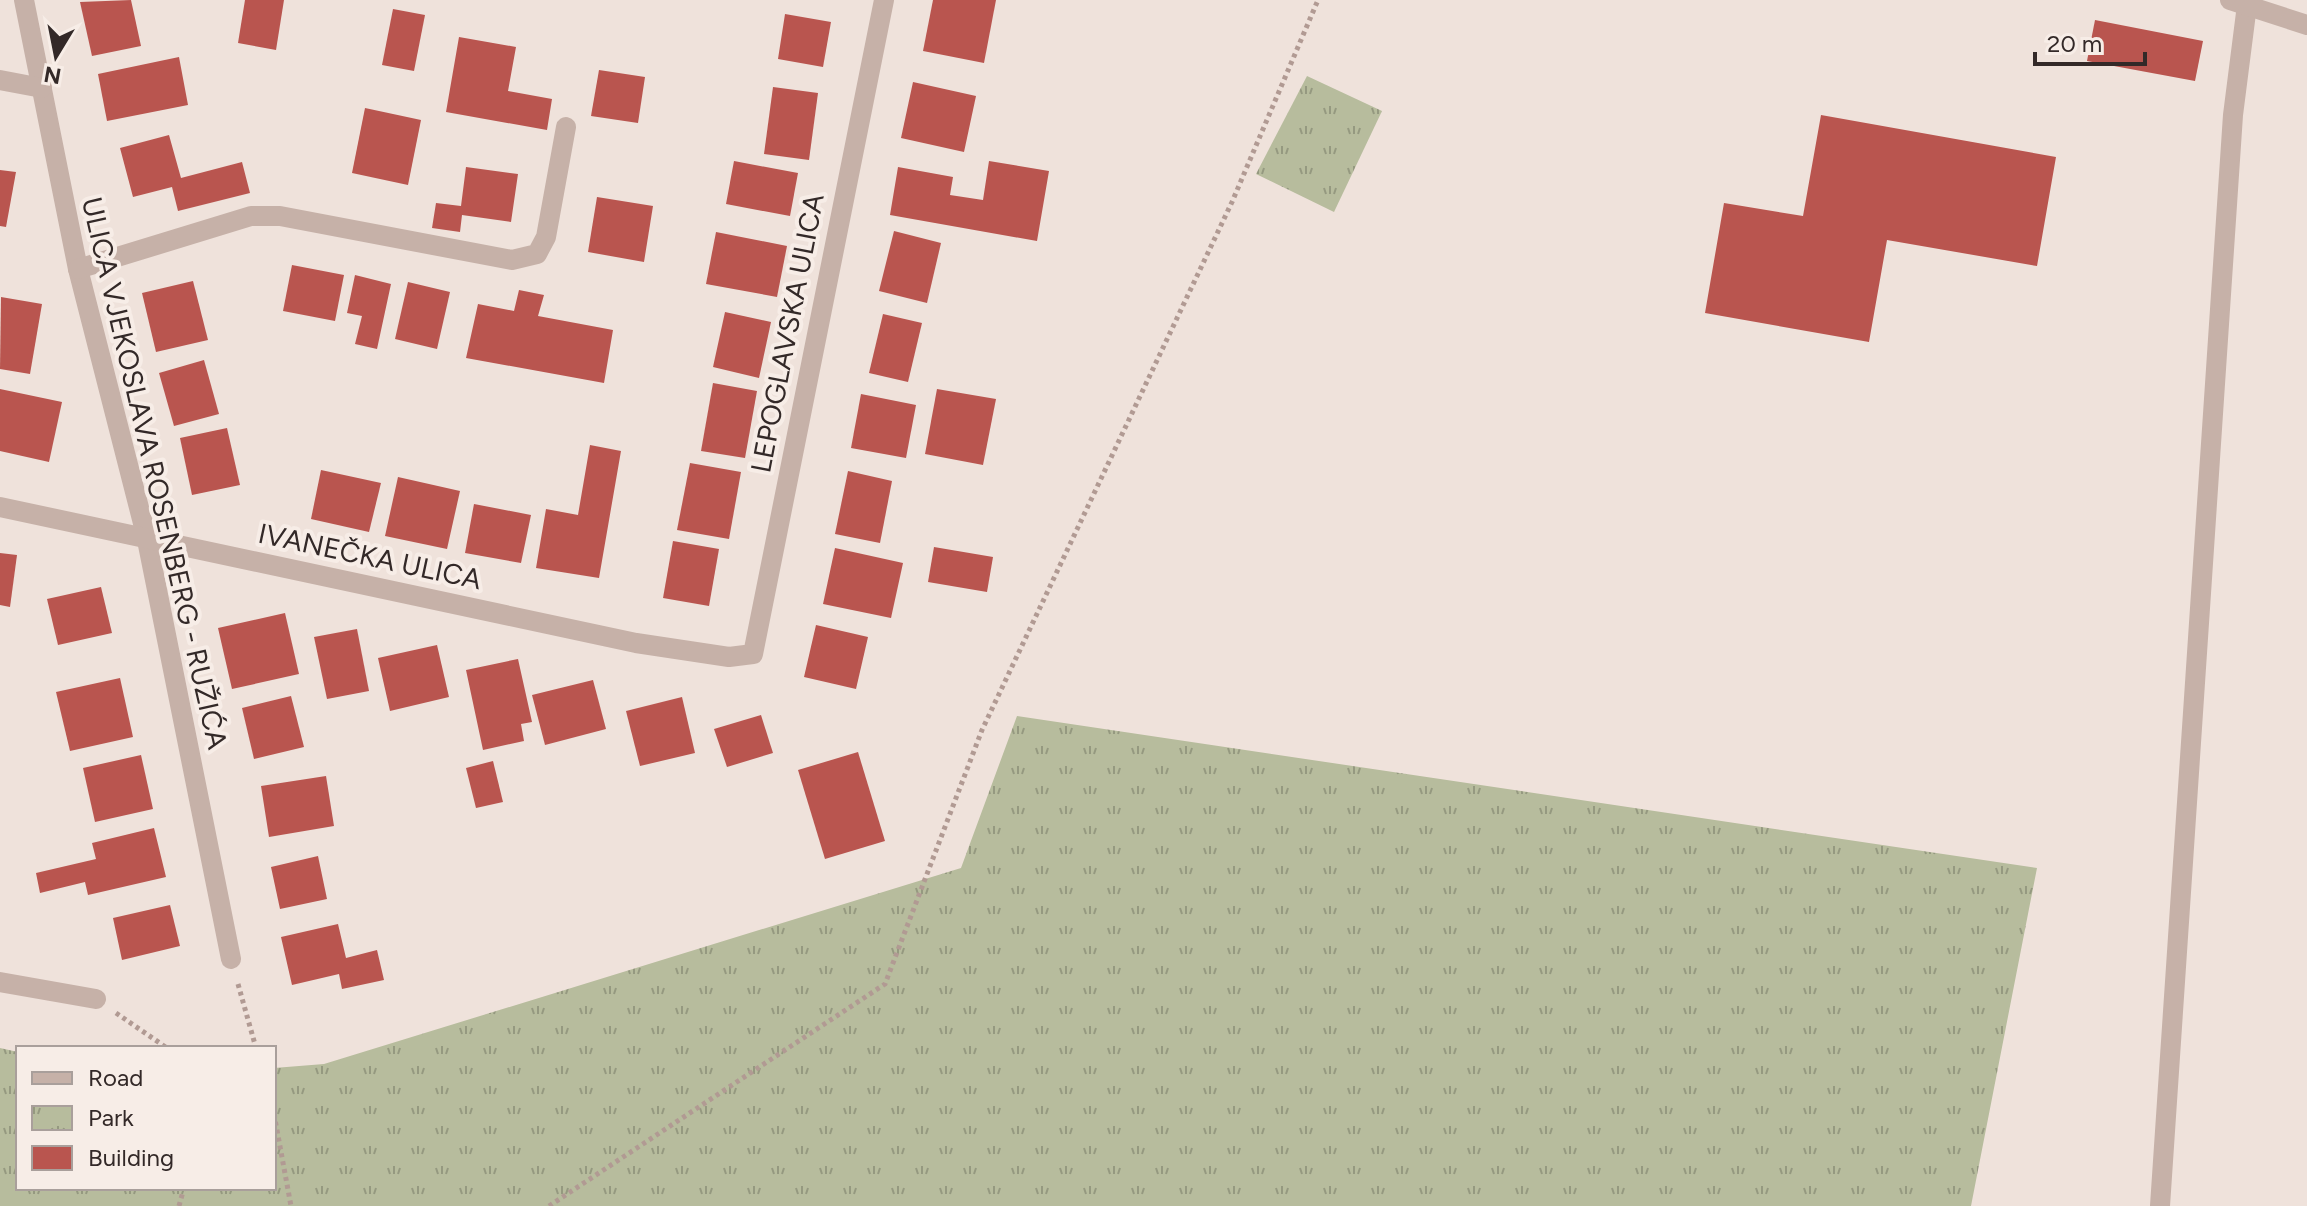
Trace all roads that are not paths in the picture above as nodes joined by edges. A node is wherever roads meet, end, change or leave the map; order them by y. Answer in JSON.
{"nodes":[{"id":1,"x":24,"y":0,"type":"edge"},
{"id":2,"x":884,"y":0,"type":"edge"},
{"id":3,"x":2238,"y":2,"type":"edge"},
{"id":4,"x":2307,"y":25,"type":"edge"},
{"id":5,"x":0,"y":80,"type":"edge"},
{"id":6,"x":42,"y":88,"type":"junction"},
{"id":7,"x":566,"y":127,"type":"dead end"},
{"id":8,"x":78,"y":269,"type":"junction"},
{"id":9,"x":0,"y":507,"type":"edge"},
{"id":10,"x":146,"y":535,"type":"junction"},
{"id":11,"x":729,"y":657,"type":"joint"},
{"id":12,"x":231,"y":959,"type":"road end"},
{"id":13,"x":0,"y":982,"type":"edge"},
{"id":14,"x":96,"y":999,"type":"road end"},
{"id":15,"x":2160,"y":1206,"type":"edge"}],
"edges":[{"from":1,"to":6,"type":"street","name":"ULICA VJEKOSLAVA ROSENBERG - RUŽIĆA"},
{"from":2,"to":11,"type":"street","name":"LEPOGLAVSKA ULICA"},
{"from":3,"to":4,"type":"street"},
{"from":3,"to":15,"type":"street"},
{"from":5,"to":6,"type":"street"},
{"from":6,"to":8,"type":"street","name":"ULICA VJEKOSLAVA ROSENBERG - RUŽIĆA"},
{"from":7,"to":8,"type":"street"},
{"from":8,"to":10,"type":"street","name":"ULICA VJEKOSLAVA ROSENBERG - RUŽIĆA"},
{"from":9,"to":10,"type":"street","name":"IVANEČKA ULICA"},
{"from":10,"to":11,"type":"street","name":"IVANEČKA ULICA"},
{"from":10,"to":12,"type":"street","name":"ULICA VJEKOSLAVA ROSENBERG - RUŽIĆA"},
{"from":13,"to":14,"type":"street"}]}
